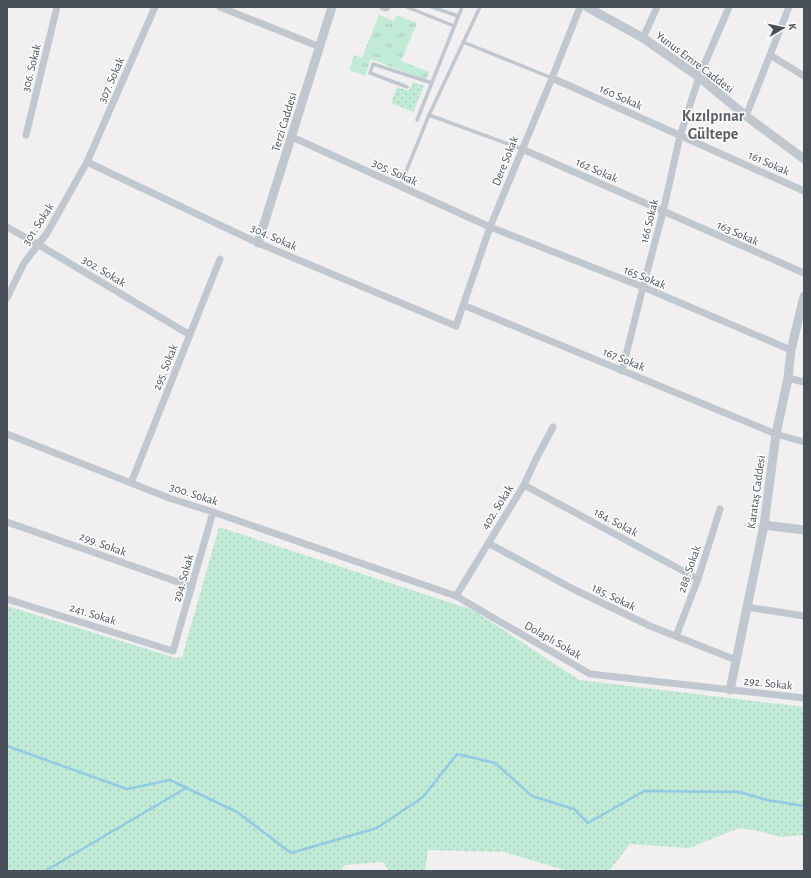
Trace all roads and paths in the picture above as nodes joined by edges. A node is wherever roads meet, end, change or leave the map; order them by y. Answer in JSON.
{"nodes":[{"id":1,"x":57,"y":7,"type":"edge"},
{"id":2,"x":155,"y":7,"type":"edge"},
{"id":3,"x":220,"y":7,"type":"edge"},
{"id":4,"x":332,"y":7,"type":"edge"},
{"id":5,"x":383,"y":7,"type":"edge"},
{"id":6,"x":387,"y":7,"type":"edge"},
{"id":7,"x":407,"y":7,"type":"edge"},
{"id":8,"x":432,"y":7,"type":"edge"},
{"id":9,"x":462,"y":7,"type":"edge"},
{"id":10,"x":480,"y":7,"type":"edge"},
{"id":11,"x":580,"y":7,"type":"edge"},
{"id":12,"x":587,"y":7,"type":"edge"},
{"id":13,"x":657,"y":7,"type":"edge"},
{"id":14,"x":729,"y":7,"type":"edge"},
{"id":15,"x":789,"y":7,"type":"edge"},
{"id":16,"x":458,"y":16,"type":"junction"},
{"id":17,"x":454,"y":26,"type":"junction"},
{"id":18,"x":643,"y":38,"type":"junction"},
{"id":19,"x":463,"y":42,"type":"junction"},
{"id":20,"x":320,"y":46,"type":"junction"},
{"id":21,"x":770,"y":55,"type":"junction"},
{"id":22,"x":804,"y":76,"type":"edge"},
{"id":23,"x":699,"y":77,"type":"junction"},
{"id":24,"x":552,"y":78,"type":"junction"},
{"id":25,"x":432,"y":83,"type":"junction"},
{"id":26,"x":407,"y":87,"type":"dead end"},
{"id":27,"x":428,"y":115,"type":"junction"},
{"id":28,"x":746,"y":116,"type":"junction"},
{"id":29,"x":417,"y":120,"type":"dead end"},
{"id":30,"x":26,"y":135,"type":"dead end"},
{"id":31,"x":680,"y":136,"type":"junction"},
{"id":32,"x":292,"y":137,"type":"junction"},
{"id":33,"x":522,"y":149,"type":"junction"},
{"id":34,"x":804,"y":159,"type":"edge"},
{"id":35,"x":87,"y":162,"type":"junction"},
{"id":36,"x":400,"y":186,"type":"junction"},
{"id":37,"x":804,"y":191,"type":"edge"},
{"id":38,"x":663,"y":212,"type":"junction"},
{"id":39,"x":7,"y":227,"type":"edge"},
{"id":40,"x":490,"y":227,"type":"junction"},
{"id":41,"x":258,"y":243,"type":"junction"},
{"id":42,"x":39,"y":245,"type":"junction"},
{"id":43,"x":220,"y":259,"type":"dead end"},
{"id":44,"x":804,"y":273,"type":"edge"},
{"id":45,"x":643,"y":287,"type":"junction"},
{"id":46,"x":804,"y":296,"type":"edge"},
{"id":47,"x":7,"y":298,"type":"edge"},
{"id":48,"x":463,"y":305,"type":"junction"},
{"id":49,"x":456,"y":326,"type":"joint"},
{"id":50,"x":190,"y":335,"type":"junction"},
{"id":51,"x":791,"y":350,"type":"junction"},
{"id":52,"x":622,"y":371,"type":"junction"},
{"id":53,"x":788,"y":378,"type":"junction"},
{"id":54,"x":804,"y":382,"type":"edge"},
{"id":55,"x":553,"y":427,"type":"dead end"},
{"id":56,"x":7,"y":434,"type":"edge"},
{"id":57,"x":776,"y":434,"type":"junction"},
{"id":58,"x":804,"y":442,"type":"edge"},
{"id":59,"x":131,"y":483,"type":"junction"},
{"id":60,"x":524,"y":485,"type":"junction"},
{"id":61,"x":720,"y":509,"type":"dead end"},
{"id":62,"x":214,"y":512,"type":"junction"},
{"id":63,"x":7,"y":522,"type":"edge"},
{"id":64,"x":764,"y":525,"type":"junction"},
{"id":65,"x":804,"y":530,"type":"edge"},
{"id":66,"x":488,"y":543,"type":"junction"},
{"id":67,"x":376,"y":568,"type":"joint"},
{"id":68,"x":698,"y":579,"type":"junction"},
{"id":69,"x":192,"y":587,"type":"junction"},
{"id":70,"x":456,"y":596,"type":"junction"},
{"id":71,"x":7,"y":599,"type":"edge"},
{"id":72,"x":747,"y":607,"type":"junction"},
{"id":73,"x":804,"y":616,"type":"edge"},
{"id":74,"x":676,"y":636,"type":"junction"},
{"id":75,"x":173,"y":651,"type":"joint"},
{"id":76,"x":736,"y":660,"type":"junction"},
{"id":77,"x":730,"y":690,"type":"junction"},
{"id":78,"x":804,"y":698,"type":"edge"}],
"edges":[{"from":1,"to":30,"type":"street","name":"306. Sokak"},
{"from":2,"to":35,"type":"street","name":"307. Sokak"},
{"from":3,"to":20,"type":"street"},
{"from":4,"to":20,"type":"street","name":"Terzi Caddesi"},
{"from":5,"to":6,"type":"street"},
{"from":7,"to":17,"type":"lane"},
{"from":8,"to":16,"type":"lane"},
{"from":9,"to":16,"type":"lane"},
{"from":10,"to":19,"type":"lane"},
{"from":11,"to":24,"type":"street","name":"Dere Sokak"},
{"from":12,"to":18,"type":"street","name":"Yunus Emre Caddesi"},
{"from":13,"to":18,"type":"street"},
{"from":14,"to":23,"type":"street","name":"166 Sokak"},
{"from":15,"to":21,"type":"street"},
{"from":16,"to":17,"type":"lane"},
{"from":17,"to":25,"type":"lane"},
{"from":18,"to":23,"type":"street","name":"Yunus Emre Caddesi"},
{"from":19,"to":24,"type":"lane"},
{"from":19,"to":27,"type":"lane"},
{"from":20,"to":32,"type":"street","name":"Terzi Caddesi"},
{"from":21,"to":22,"type":"street"},
{"from":21,"to":28,"type":"street"},
{"from":23,"to":28,"type":"street","name":"Yunus Emre Caddesi"},
{"from":23,"to":31,"type":"street","name":"166 Sokak"},
{"from":24,"to":31,"type":"street","name":"160 Sokak"},
{"from":24,"to":33,"type":"street","name":"Dere Sokak"},
{"from":25,"to":26,"type":"lane"},
{"from":25,"to":29,"type":"lane"},
{"from":27,"to":33,"type":"lane"},
{"from":27,"to":36,"type":"lane"},
{"from":28,"to":34,"type":"street","name":"Yunus Emre Caddesi"},
{"from":31,"to":37,"type":"street","name":"161 Sokak"},
{"from":31,"to":38,"type":"street","name":"166 Sokak"},
{"from":32,"to":36,"type":"street","name":"305. Sokak"},
{"from":32,"to":41,"type":"street","name":"Terzi Caddesi"},
{"from":33,"to":38,"type":"street","name":"162 Sokak"},
{"from":33,"to":40,"type":"street","name":"Dere Sokak"},
{"from":35,"to":41,"type":"street","name":"304. Sokak"},
{"from":35,"to":42,"type":"street","name":"301. Sokak"},
{"from":36,"to":40,"type":"street","name":"305. Sokak"},
{"from":38,"to":44,"type":"street","name":"163 Sokak"},
{"from":38,"to":45,"type":"street","name":"166 Sokak"},
{"from":39,"to":42,"type":"street","name":"302. Sokak"},
{"from":40,"to":45,"type":"street","name":"165 Sokak"},
{"from":40,"to":48,"type":"street","name":"Dere Sokak"},
{"from":41,"to":49,"type":"street","name":"304. Sokak"},
{"from":42,"to":47,"type":"street","name":"301. Sokak"},
{"from":42,"to":50,"type":"street","name":"302. Sokak"},
{"from":43,"to":50,"type":"street","name":"295. Sokak"},
{"from":45,"to":51,"type":"street","name":"165 Sokak"},
{"from":45,"to":52,"type":"street","name":"166 Sokak"},
{"from":46,"to":51,"type":"street","name":"Karataş Caddesi"},
{"from":48,"to":49,"type":"street","name":"Dere Sokak"},
{"from":48,"to":52,"type":"street","name":"167 Sokak"},
{"from":50,"to":59,"type":"street","name":"295. Sokak"},
{"from":51,"to":53,"type":"street","name":"Karataş Caddesi"},
{"from":52,"to":57,"type":"street","name":"167 Sokak"},
{"from":53,"to":54,"type":"street"},
{"from":53,"to":57,"type":"street","name":"Karataş Caddesi"},
{"from":55,"to":60,"type":"street","name":"402. Sokak"},
{"from":56,"to":59,"type":"street","name":"300. Sokak"},
{"from":57,"to":58,"type":"street","name":"167 Sokak"},
{"from":57,"to":64,"type":"street","name":"Karataş Caddesi"},
{"from":59,"to":62,"type":"street","name":"300. Sokak"},
{"from":60,"to":66,"type":"street","name":"402. Sokak"},
{"from":60,"to":68,"type":"street","name":"184. Sokak"},
{"from":61,"to":68,"type":"street","name":"288. Sokak"},
{"from":62,"to":67,"type":"street","name":"300. Sokak"},
{"from":62,"to":69,"type":"street","name":"294. Sokak"},
{"from":63,"to":69,"type":"street","name":"299. Sokak"},
{"from":64,"to":65,"type":"street"},
{"from":64,"to":72,"type":"street","name":"Karataş Caddesi"},
{"from":66,"to":70,"type":"street","name":"402. Sokak"},
{"from":66,"to":74,"type":"street","name":"185. Sokak"},
{"from":67,"to":70,"type":"street","name":"Dolaplı Sokak"},
{"from":68,"to":74,"type":"street","name":"288. Sokak"},
{"from":69,"to":75,"type":"street","name":"294. Sokak"},
{"from":70,"to":77,"type":"street","name":"Dolaplı Sokak"},
{"from":71,"to":75,"type":"street","name":"241. Sokak"},
{"from":72,"to":73,"type":"street"},
{"from":72,"to":76,"type":"street","name":"Karataş Caddesi"},
{"from":74,"to":76,"type":"street","name":"185. Sokak"},
{"from":76,"to":77,"type":"street","name":"Karataş Caddesi"},
{"from":77,"to":78,"type":"street","name":"292. Sokak"}]}
